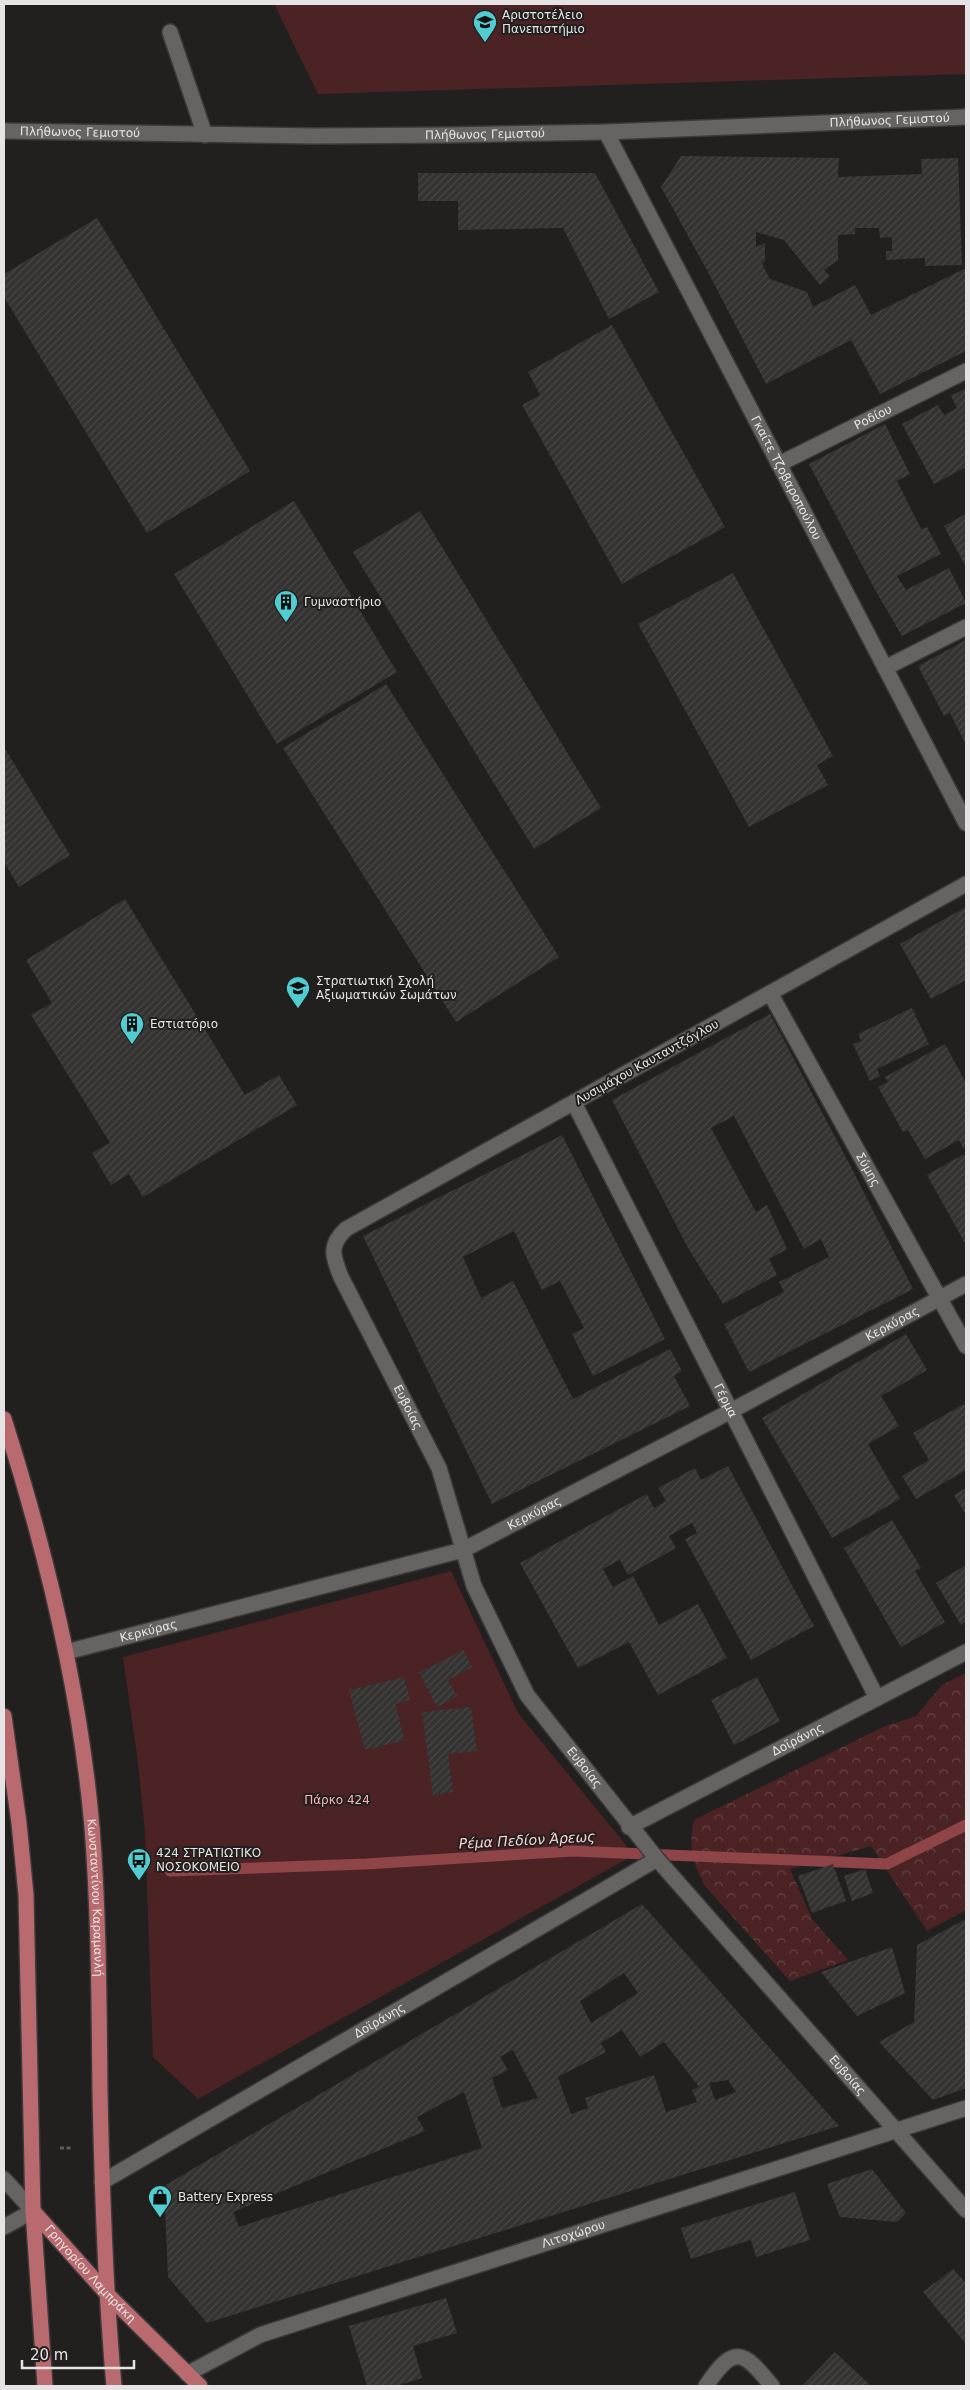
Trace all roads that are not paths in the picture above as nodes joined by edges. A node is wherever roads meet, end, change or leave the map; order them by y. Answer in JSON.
{"nodes":[{"id":1,"x":170,"y":32,"type":"dead end"},
{"id":2,"x":966,"y":117,"type":"edge"},
{"id":3,"x":4,"y":131,"type":"edge"},
{"id":4,"x":606,"y":132,"type":"junction"},
{"id":5,"x":205,"y":135,"type":"junction"},
{"id":6,"x":966,"y":371,"type":"edge"},
{"id":7,"x":779,"y":464,"type":"junction"},
{"id":8,"x":966,"y":627,"type":"edge"},
{"id":9,"x":885,"y":668,"type":"junction"},
{"id":10,"x":966,"y":823,"type":"edge"},
{"id":11,"x":966,"y":884,"type":"edge"},
{"id":12,"x":770,"y":993,"type":"junction"},
{"id":13,"x":574,"y":1103,"type":"junction"},
{"id":14,"x":334,"y":1245,"type":"joint"},
{"id":15,"x":966,"y":1284,"type":"edge"},
{"id":16,"x":940,"y":1299,"type":"junction"},
{"id":17,"x":966,"y":1346,"type":"edge"},
{"id":18,"x":731,"y":1411,"type":"junction"},
{"id":19,"x":4,"y":1420,"type":"edge"},
{"id":20,"x":463,"y":1550,"type":"junction"},
{"id":21,"x":66,"y":1652,"type":"junction"},
{"id":22,"x":966,"y":1652,"type":"edge"},
{"id":23,"x":877,"y":1698,"type":"junction"},
{"id":24,"x":4,"y":1716,"type":"edge"},
{"id":25,"x":631,"y":1829,"type":"junction"},
{"id":26,"x":657,"y":1859,"type":"junction"},
{"id":27,"x":966,"y":2108,"type":"edge"},
{"id":28,"x":897,"y":2131,"type":"junction"},
{"id":29,"x":4,"y":2179,"type":"edge"},
{"id":30,"x":102,"y":2182,"type":"junction"},
{"id":31,"x":32,"y":2210,"type":"junction"},
{"id":32,"x":966,"y":2210,"type":"edge"},
{"id":33,"x":4,"y":2227,"type":"edge"},
{"id":34,"x":109,"y":2296,"type":"junction"},
{"id":35,"x":186,"y":2374,"type":"junction"},
{"id":36,"x":45,"y":2386,"type":"edge"},
{"id":37,"x":114,"y":2386,"type":"edge"},
{"id":38,"x":200,"y":2386,"type":"edge"},
{"id":39,"x":706,"y":2386,"type":"edge"},
{"id":40,"x":772,"y":2386,"type":"edge"}],
"edges":[{"from":1,"to":5,"type":"street"},
{"from":2,"to":4,"type":"street","name":"Πλήθωνος Γεμιστού"},
{"from":3,"to":5,"type":"street","name":"Πλήθωνος Γεμιστού"},
{"from":4,"to":5,"type":"street","name":"Πλήθωνος Γεμιστού"},
{"from":4,"to":7,"type":"street","name":"Γκαίτε Τζοβαροπούλου"},
{"from":6,"to":7,"type":"street","name":"Ροδίου"},
{"from":7,"to":9,"type":"street","name":"Γκαίτε Τζοβαροπούλου"},
{"from":8,"to":9,"type":"street"},
{"from":9,"to":10,"type":"street","name":"Γκαίτε Τζοβαροπούλου"},
{"from":11,"to":12,"type":"street","name":"Λυσιμάχου Καυταντζόγλου"},
{"from":12,"to":13,"type":"street","name":"Λυσιμάχου Καυταντζόγλου"},
{"from":12,"to":16,"type":"street","name":"Σύμης"},
{"from":13,"to":14,"type":"street","name":"Λυσιμάχου Καυταντζόγλου"},
{"from":13,"to":18,"type":"street","name":"Γέρμα"},
{"from":14,"to":20,"type":"street","name":"Ευβοίας"},
{"from":15,"to":16,"type":"street","name":"Κερκύρας"},
{"from":16,"to":17,"type":"street","name":"Σύμης"},
{"from":16,"to":18,"type":"street","name":"Κερκύρας"},
{"from":18,"to":20,"type":"street","name":"Κερκύρας"},
{"from":18,"to":23,"type":"street","name":"Γέρμα"},
{"from":19,"to":21,"type":"main road","name":"Κωνσταντίνου Καραμανλή"},
{"from":20,"to":21,"type":"street","name":"Κερκύρας"},
{"from":20,"to":25,"type":"street","name":"Ευβοίας"},
{"from":21,"to":30,"type":"main road","name":"Κωνσταντίνου Καραμανλή"},
{"from":22,"to":23,"type":"street","name":"Δοϊράνης"},
{"from":23,"to":25,"type":"street","name":"Δοϊράνης"},
{"from":24,"to":31,"type":"main road"},
{"from":25,"to":26,"type":"street","name":"Ευβοίας"},
{"from":26,"to":28,"type":"street","name":"Ευβοίας"},
{"from":26,"to":30,"type":"street","name":"Δοϊράνης"},
{"from":27,"to":28,"type":"street","name":"Λιτοχώρου"},
{"from":28,"to":32,"type":"street","name":"Ευβοίας"},
{"from":28,"to":35,"type":"street","name":"Λιτοχώρου"},
{"from":29,"to":31,"type":"street","name":"Γρηγορίου Λαμπράκη"},
{"from":30,"to":34,"type":"main road","name":"Κωνσταντίνου Καραμανλή"},
{"from":31,"to":33,"type":"street"},
{"from":31,"to":34,"type":"main road","name":"Γρηγορίου Λαμπράκη"},
{"from":31,"to":36,"type":"main road"},
{"from":34,"to":35,"type":"main road","name":"Γρηγορίου Λαμπράκη"},
{"from":34,"to":37,"type":"main road","name":"Κωνσταντίνου Καραμανλή"},
{"from":35,"to":38,"type":"main road","name":"Γρηγορίου Λαμπράκη"},
{"from":39,"to":40,"type":"street"}]}
